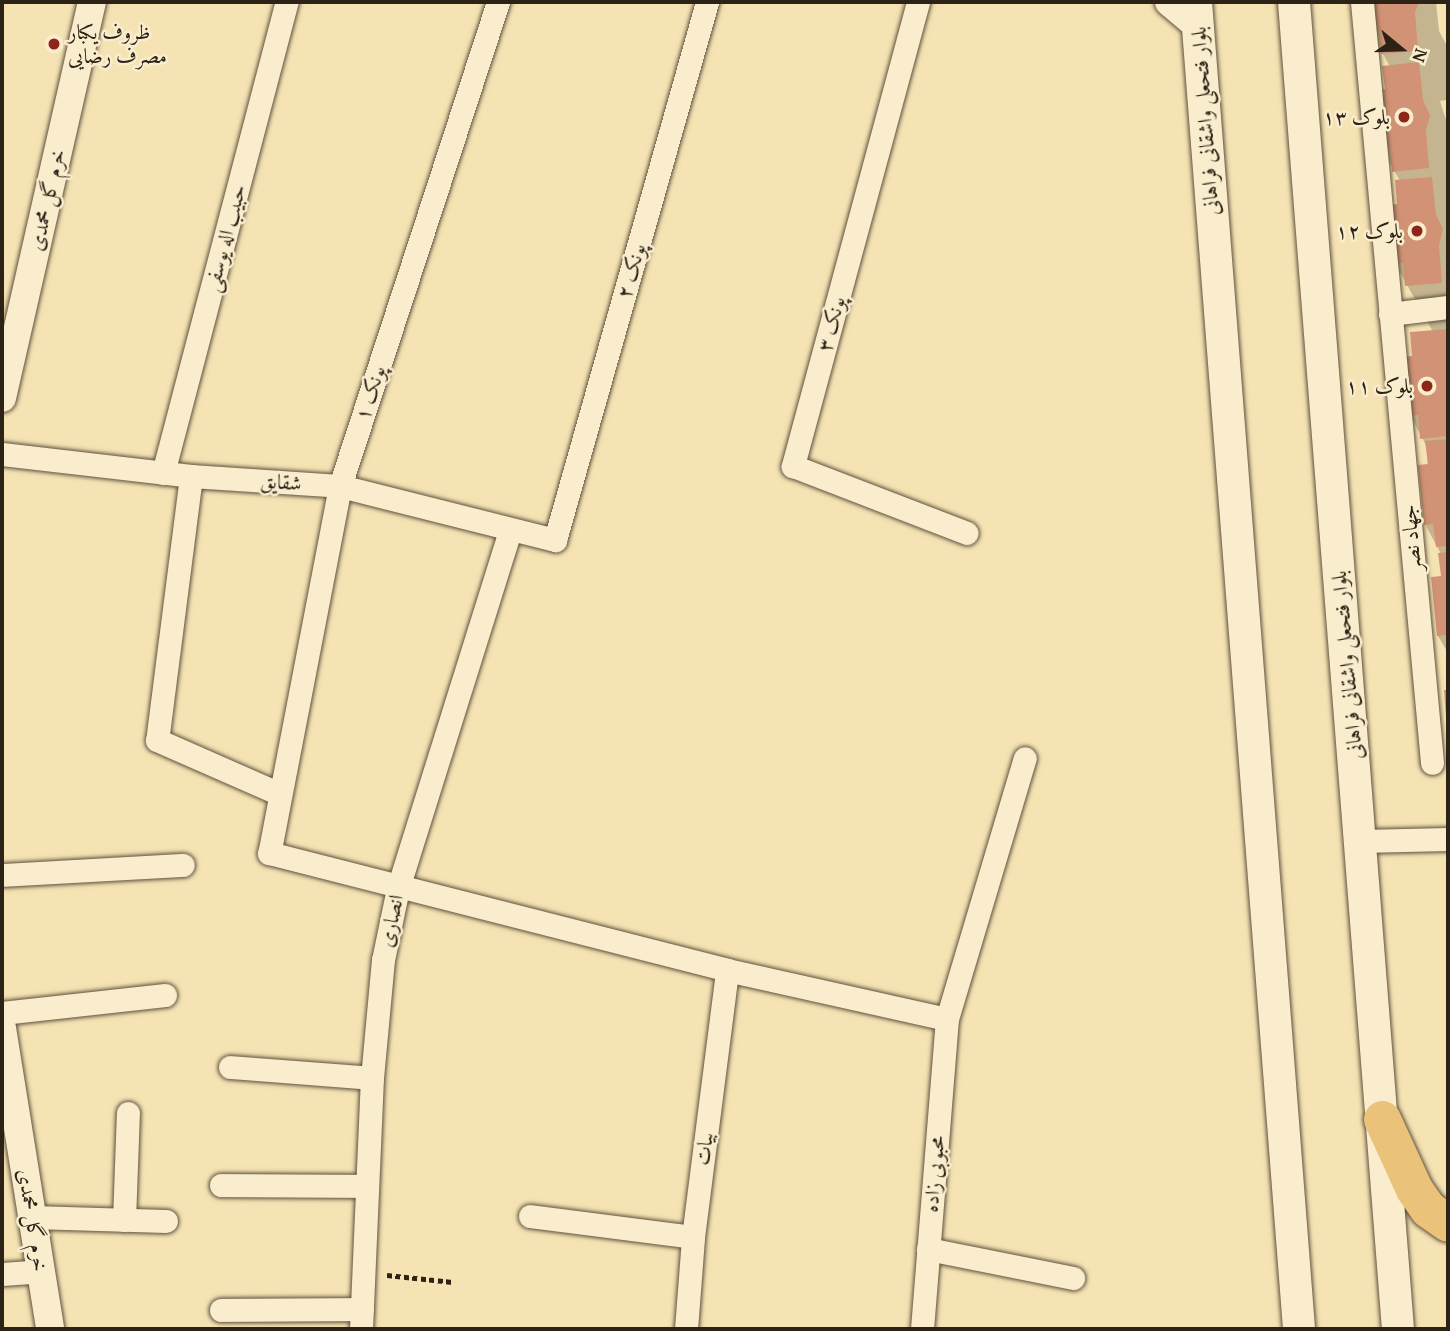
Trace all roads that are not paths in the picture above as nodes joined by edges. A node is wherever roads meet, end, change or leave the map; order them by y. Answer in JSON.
{"nodes":[{"id":1,"x":92,"y":2,"type":"edge"},
{"id":2,"x":287,"y":2,"type":"edge"},
{"id":3,"x":498,"y":2,"type":"edge"},
{"id":4,"x":707,"y":2,"type":"edge"},
{"id":5,"x":918,"y":2,"type":"edge"},
{"id":6,"x":1169,"y":2,"type":"edge"},
{"id":7,"x":1294,"y":2,"type":"edge"},
{"id":8,"x":1362,"y":2,"type":"edge"},
{"id":9,"x":1197,"y":14,"type":"edge"},
{"id":10,"x":1448,"y":307,"type":"edge"},
{"id":11,"x":1390,"y":314,"type":"junction"},
{"id":12,"x":2,"y":398,"type":"edge"},
{"id":13,"x":2,"y":454,"type":"edge"},
{"id":14,"x":163,"y":473,"type":"junction"},
{"id":15,"x":191,"y":476,"type":"junction"},
{"id":16,"x":340,"y":486,"type":"junction"},
{"id":17,"x":510,"y":530,"type":"junction"},
{"id":18,"x":967,"y":533,"type":"dead end"},
{"id":19,"x":555,"y":540,"type":"joint"},
{"id":20,"x":1025,"y":758,"type":"dead end"},
{"id":21,"x":1432,"y":763,"type":"dead end"},
{"id":22,"x":278,"y":793,"type":"junction"},
{"id":23,"x":1448,"y":839,"type":"edge"},
{"id":24,"x":1361,"y":841,"type":"junction"},
{"id":25,"x":183,"y":865,"type":"dead end"},
{"id":26,"x":2,"y":875,"type":"edge"},
{"id":27,"x":398,"y":888,"type":"junction"},
{"id":28,"x":727,"y":970,"type":"junction"},
{"id":29,"x":165,"y":995,"type":"dead end"},
{"id":30,"x":2,"y":1013,"type":"edge"},
{"id":31,"x":947,"y":1019,"type":"junction"},
{"id":32,"x":2,"y":1028,"type":"edge"},
{"id":33,"x":230,"y":1067,"type":"dead end"},
{"id":34,"x":372,"y":1078,"type":"junction"},
{"id":35,"x":8,"y":1102,"type":"edge"},
{"id":36,"x":128,"y":1114,"type":"dead end"},
{"id":37,"x":1382,"y":1119,"type":"junction"},
{"id":38,"x":221,"y":1185,"type":"dead end"},
{"id":39,"x":368,"y":1186,"type":"junction"},
{"id":40,"x":530,"y":1216,"type":"dead end"},
{"id":41,"x":32,"y":1217,"type":"junction"},
{"id":42,"x":124,"y":1220,"type":"junction"},
{"id":43,"x":166,"y":1221,"type":"dead end"},
{"id":44,"x":1448,"y":1223,"type":"edge"},
{"id":45,"x":693,"y":1237,"type":"junction"},
{"id":46,"x":928,"y":1249,"type":"junction"},
{"id":47,"x":41,"y":1271,"type":"junction"},
{"id":48,"x":2,"y":1274,"type":"edge"},
{"id":49,"x":1073,"y":1278,"type":"dead end"},
{"id":50,"x":221,"y":1310,"type":"dead end"},
{"id":51,"x":362,"y":1319,"type":"edge"},
{"id":52,"x":50,"y":1329,"type":"edge"},
{"id":53,"x":686,"y":1329,"type":"edge"},
{"id":54,"x":922,"y":1329,"type":"edge"},
{"id":55,"x":1299,"y":1329,"type":"edge"},
{"id":56,"x":1398,"y":1329,"type":"edge"}],
"edges":[{"from":1,"to":12,"type":"street","name":"خرم گل محمدی"},
{"from":2,"to":14,"type":"street","name":"حبیب اله یوسفی"},
{"from":3,"to":16,"type":"street","name":"پونک ۱"},
{"from":4,"to":19,"type":"street","name":"پونک ۲"},
{"from":5,"to":18,"type":"street","name":"پونک ۳"},
{"from":6,"to":9,"type":"street"},
{"from":7,"to":24,"type":"main road","name":"بلوار فتحعلی واشقانی فراهانی"},
{"from":8,"to":11,"type":"street","name":"جهاد نصر"},
{"from":9,"to":55,"type":"main road","name":"بلوار فتحعلی واشقانی فراهانی"},
{"from":10,"to":11,"type":"street"},
{"from":11,"to":21,"type":"street","name":"جهاد نصر"},
{"from":13,"to":14,"type":"street","name":"شقایق"},
{"from":14,"to":15,"type":"street","name":"شقایق"},
{"from":15,"to":16,"type":"street","name":"شقایق"},
{"from":15,"to":22,"type":"street"},
{"from":16,"to":17,"type":"street","name":"شقایق"},
{"from":16,"to":22,"type":"street","name":"پونک ۱"},
{"from":17,"to":19,"type":"street","name":"شقایق"},
{"from":17,"to":27,"type":"street","name":"انصاری"},
{"from":20,"to":31,"type":"street","name":"محبوبی زاده"},
{"from":22,"to":27,"type":"street","name":"پونک ۱"},
{"from":23,"to":24,"type":"street"},
{"from":24,"to":37,"type":"main road","name":"بلوار فتحعلی واشقانی فراهانی"},
{"from":25,"to":26,"type":"street"},
{"from":27,"to":28,"type":"street"},
{"from":27,"to":34,"type":"street","name":"انصاری"},
{"from":28,"to":31,"type":"street"},
{"from":28,"to":45,"type":"street","name":"بیات"},
{"from":29,"to":30,"type":"street"},
{"from":31,"to":46,"type":"street","name":"محبوبی زاده"},
{"from":32,"to":35,"type":"street","name":"خرم گل محمدی"},
{"from":33,"to":34,"type":"street"},
{"from":34,"to":39,"type":"street","name":"انصاری"},
{"from":35,"to":41,"type":"street","name":"خرم گل محمدی"},
{"from":36,"to":42,"type":"street"},
{"from":37,"to":44,"type":"highway"},
{"from":37,"to":56,"type":"main road","name":"بلوار فتحعلی واشقانی فراهانی"},
{"from":38,"to":39,"type":"street"},
{"from":39,"to":51,"type":"street","name":"انصاری"},
{"from":40,"to":45,"type":"street"},
{"from":41,"to":42,"type":"street"},
{"from":41,"to":47,"type":"street","name":"خرم گل محمدی"},
{"from":42,"to":43,"type":"street"},
{"from":45,"to":53,"type":"street","name":"بیات"},
{"from":46,"to":49,"type":"street"},
{"from":46,"to":54,"type":"street","name":"محبوبی زاده"},
{"from":47,"to":48,"type":"street"},
{"from":47,"to":52,"type":"street","name":"خرم گل محمدی"},
{"from":50,"to":51,"type":"street"}]}
